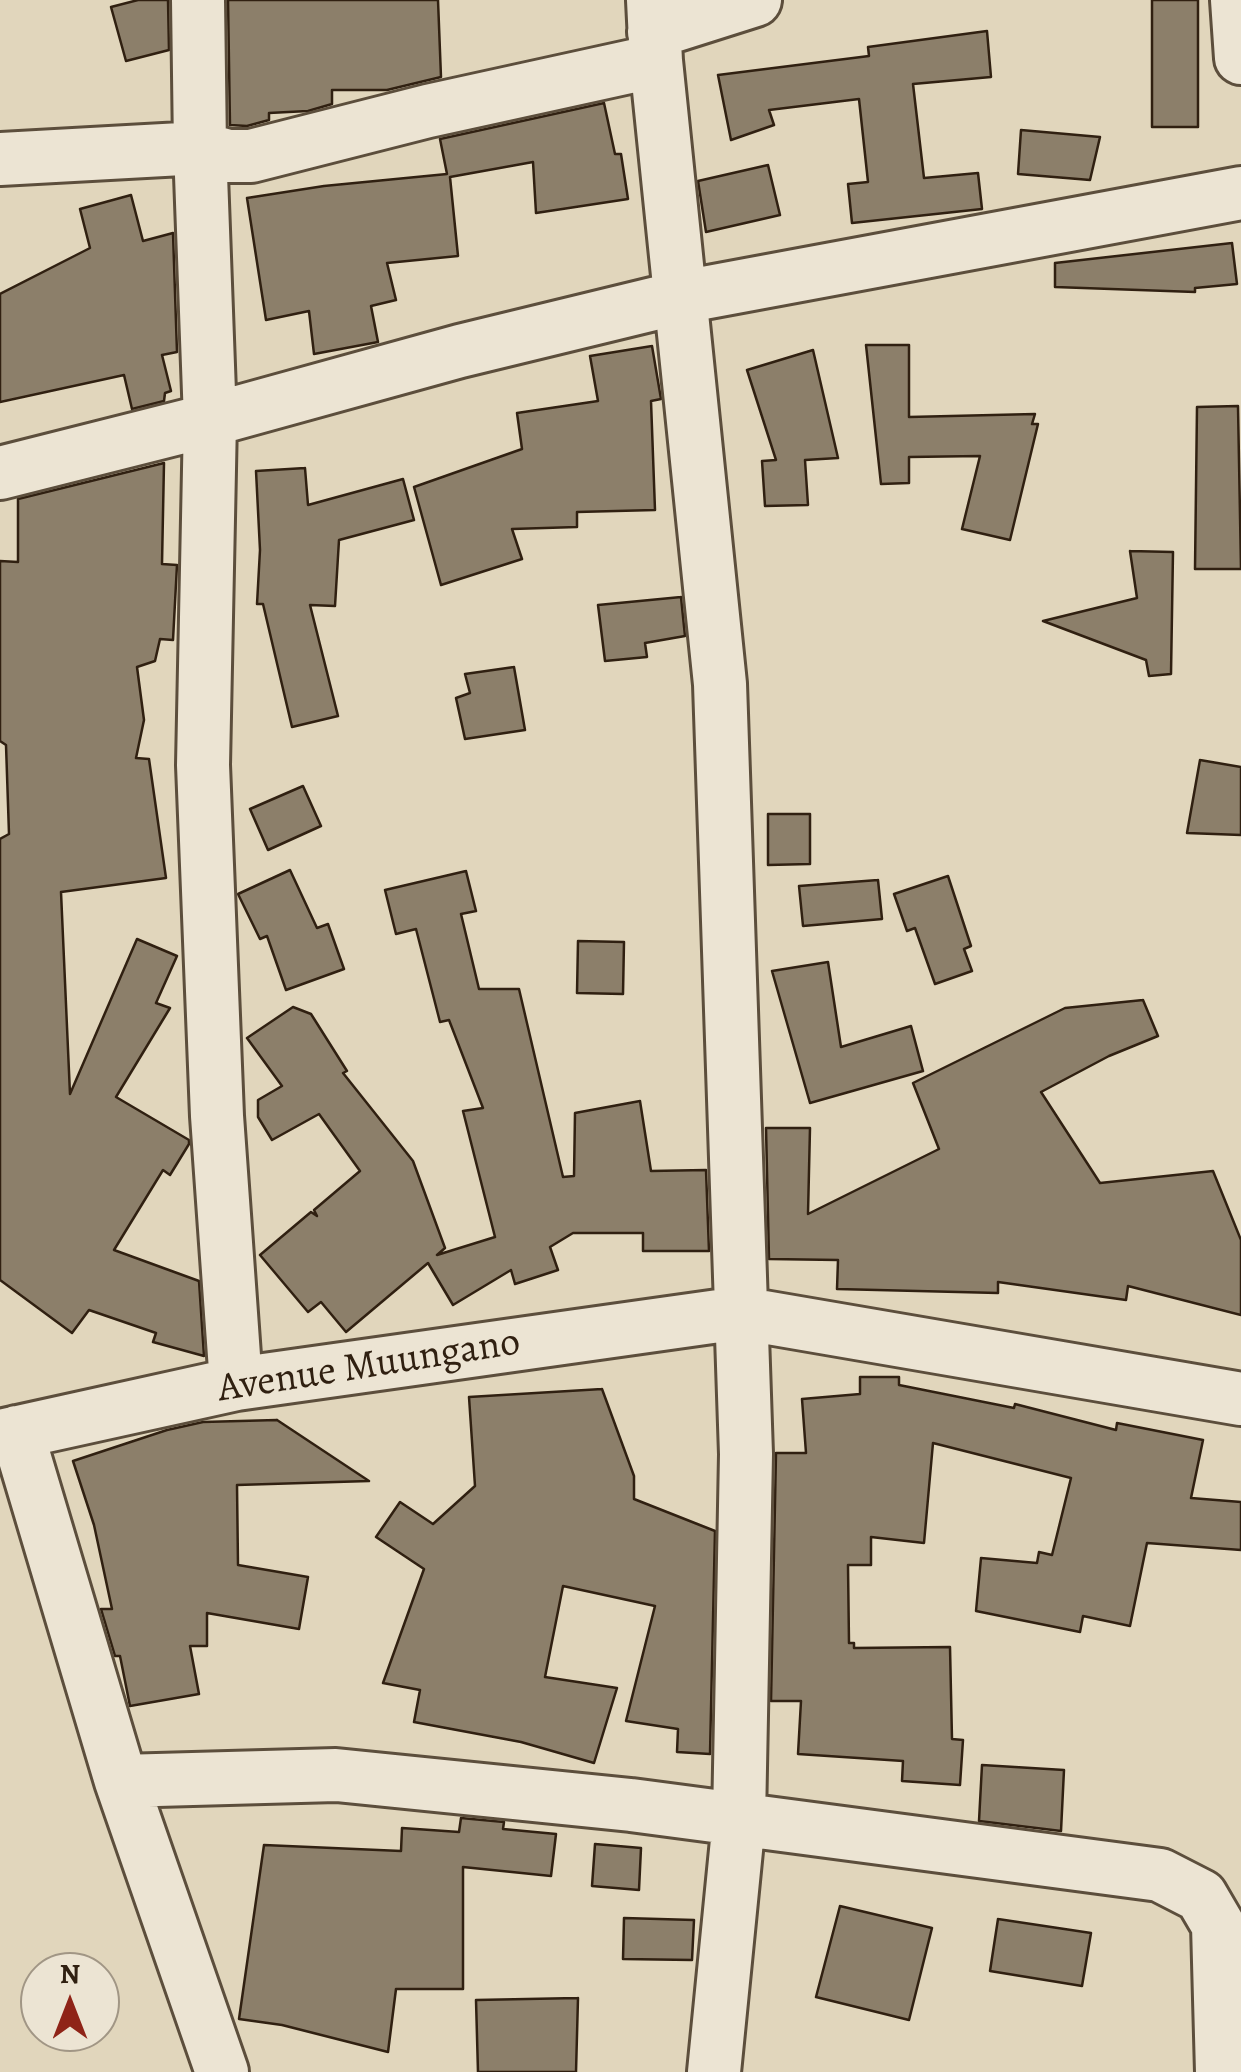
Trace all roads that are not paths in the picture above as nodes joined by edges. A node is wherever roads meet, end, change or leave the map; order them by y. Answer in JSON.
{"nodes":[{"id":1,"x":198,"y":0,"type":"edge"},
{"id":2,"x":755,"y":0,"type":"edge"},
{"id":3,"x":1237,"y":0,"type":"edge"},
{"id":4,"x":654,"y":31,"type":"edge"},
{"id":5,"x":1241,"y":58,"type":"edge"},
{"id":6,"x":200,"y":148,"type":"junction"},
{"id":7,"x":0,"y":158,"type":"edge"},
{"id":8,"x":1241,"y":193,"type":"edge"},
{"id":9,"x":682,"y":297,"type":"junction"},
{"id":10,"x":210,"y":420,"type":"junction"},
{"id":11,"x":0,"y":473,"type":"edge"},
{"id":12,"x":740,"y":1312,"type":"junction"},
{"id":13,"x":236,"y":1384,"type":"junction"},
{"id":14,"x":1241,"y":1399,"type":"edge"},
{"id":15,"x":8,"y":1434,"type":"edge"},
{"id":16,"x":121,"y":1781,"type":"junction"},
{"id":17,"x":739,"y":1820,"type":"junction"},
{"id":18,"x":222,"y":2072,"type":"edge"},
{"id":19,"x":714,"y":2072,"type":"edge"},
{"id":20,"x":1222,"y":2072,"type":"edge"}],
"edges":[{"from":1,"to":6,"type":"street"},
{"from":2,"to":4,"type":"street"},
{"from":3,"to":5,"type":"street"},
{"from":4,"to":6,"type":"street"},
{"from":4,"to":9,"type":"street"},
{"from":6,"to":7,"type":"street"},
{"from":6,"to":10,"type":"street"},
{"from":8,"to":9,"type":"street"},
{"from":9,"to":10,"type":"street"},
{"from":9,"to":12,"type":"street"},
{"from":10,"to":11,"type":"street"},
{"from":10,"to":13,"type":"street"},
{"from":12,"to":13,"type":"street","name":"Avenue Muungano"},
{"from":12,"to":14,"type":"street","name":"Avenue Muungano"},
{"from":12,"to":17,"type":"street"},
{"from":13,"to":15,"type":"street","name":"Avenue Muungano"},
{"from":15,"to":16,"type":"street"},
{"from":16,"to":17,"type":"street"},
{"from":16,"to":18,"type":"street"},
{"from":17,"to":19,"type":"street"},
{"from":17,"to":20,"type":"street"}]}
